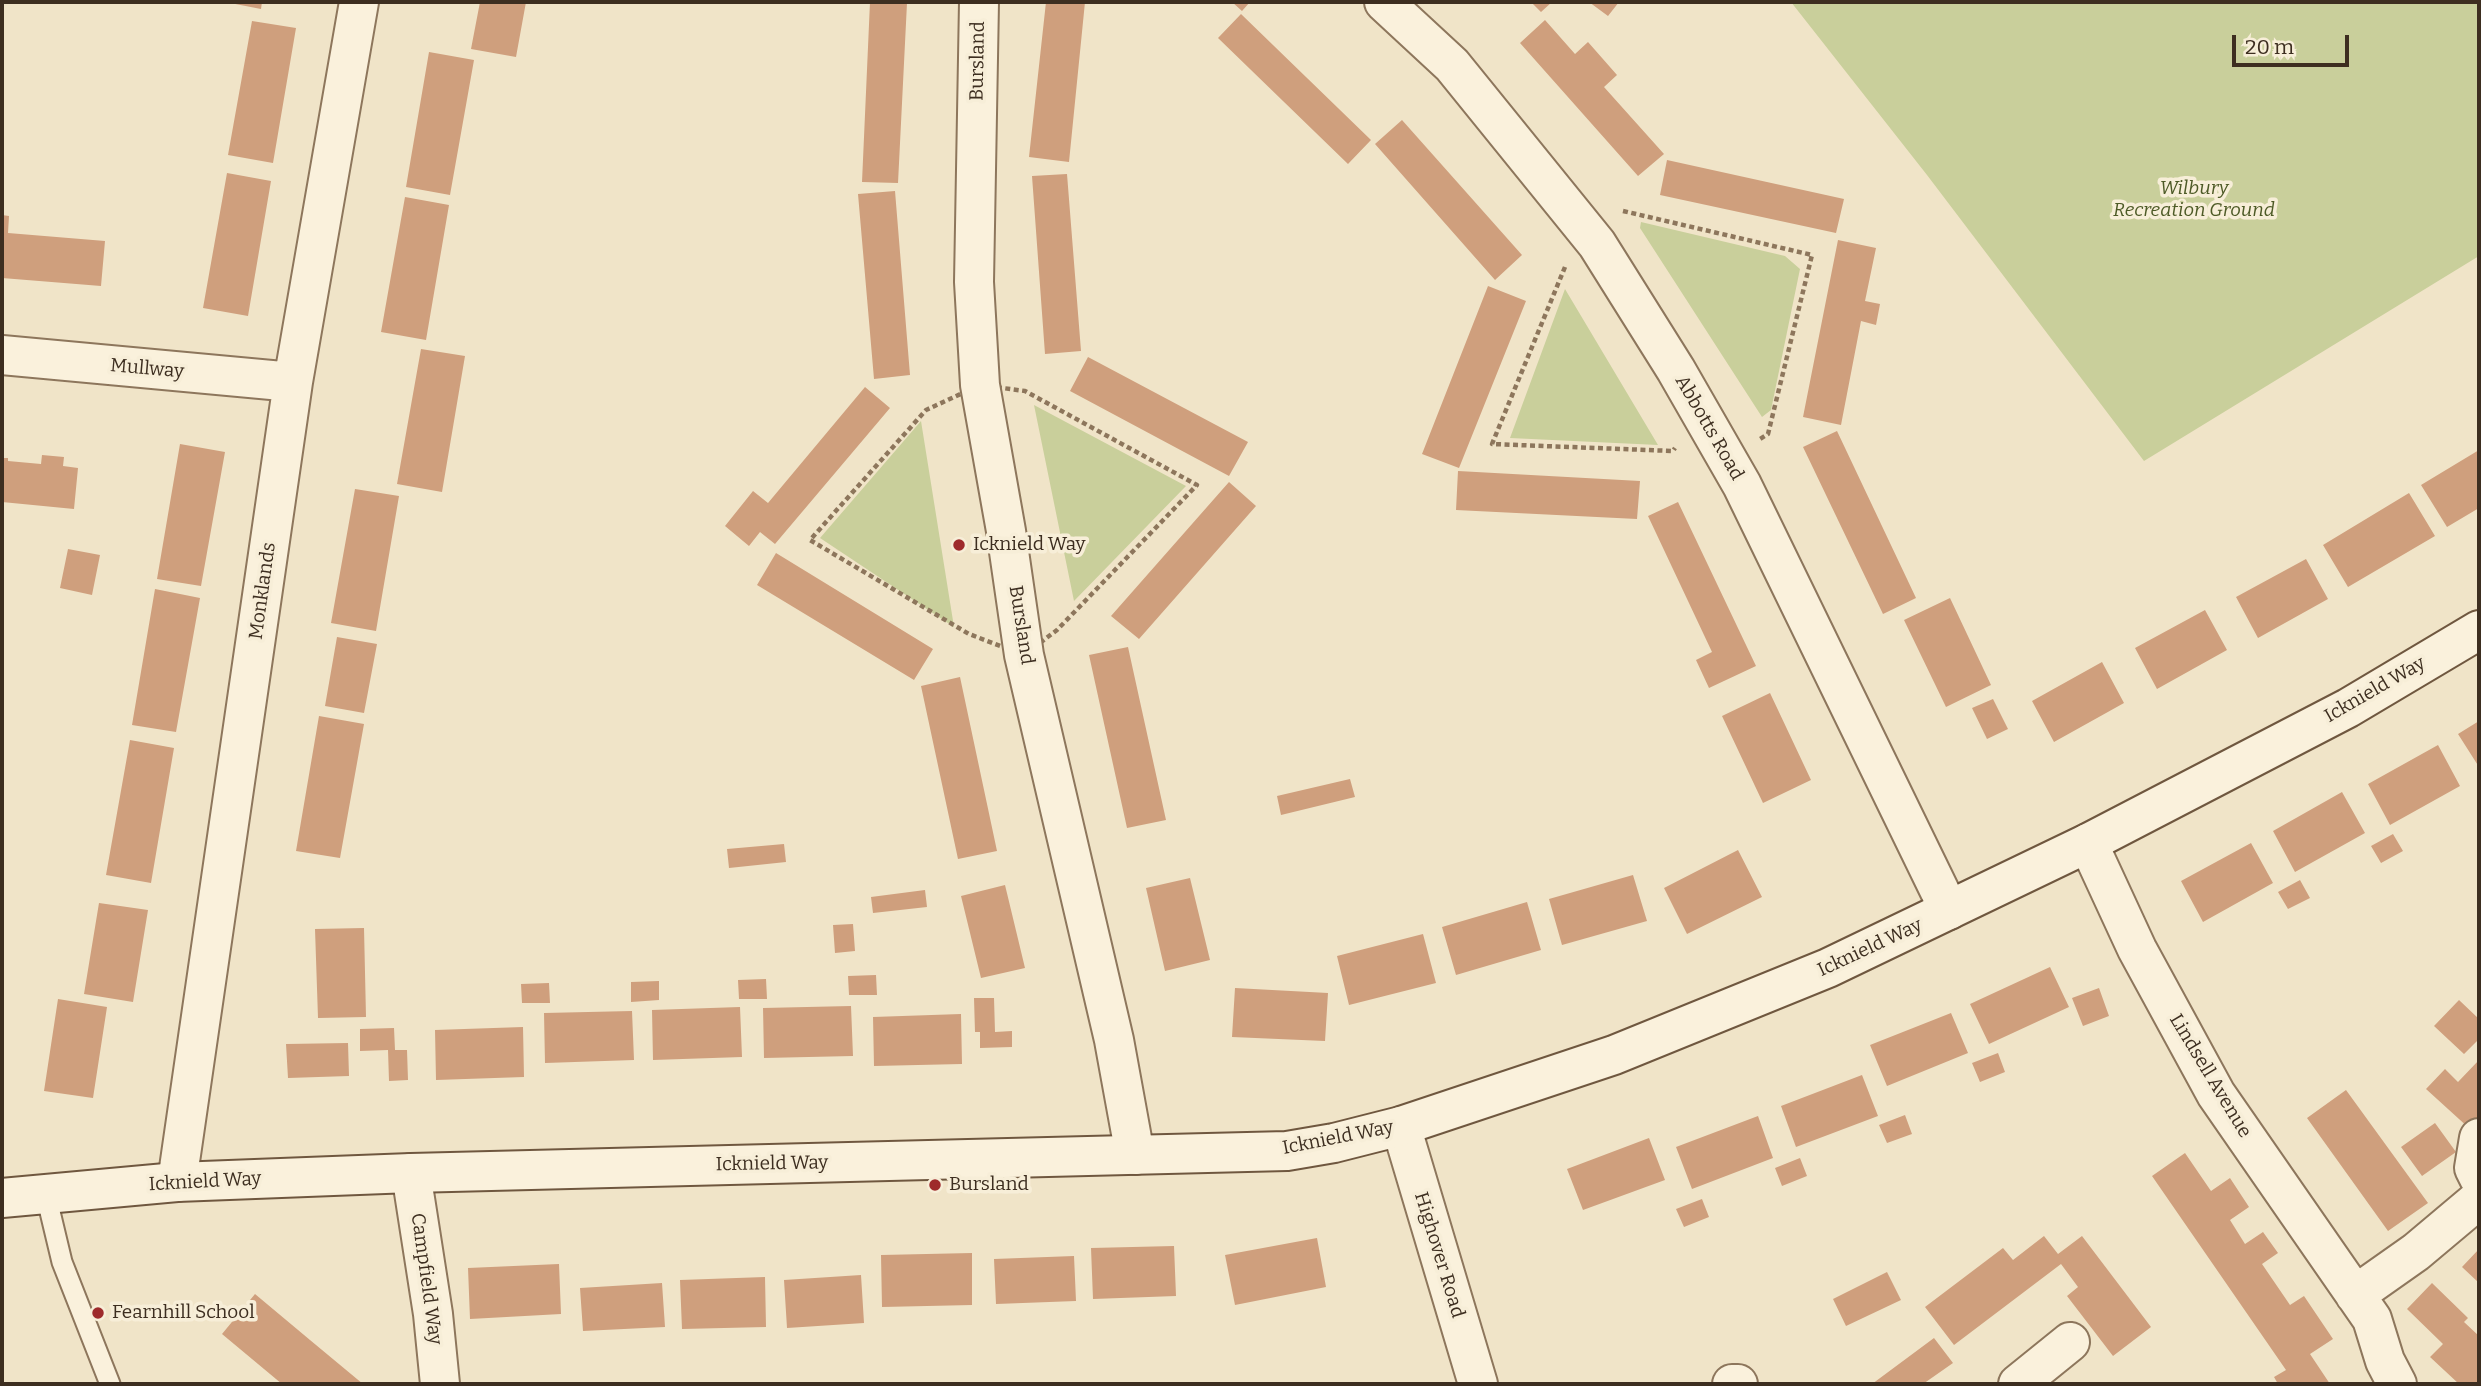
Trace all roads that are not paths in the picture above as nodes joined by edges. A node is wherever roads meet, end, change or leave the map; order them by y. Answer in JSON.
{"nodes":[{"id":1,"x":359,"y":2,"type":"edge"},
{"id":2,"x":979,"y":2,"type":"edge"},
{"id":3,"x":1384,"y":2,"type":"edge"},
{"id":4,"x":2,"y":355,"type":"edge"},
{"id":5,"x":293,"y":382,"type":"junction"},
{"id":6,"x":2479,"y":630,"type":"edge"},
{"id":7,"x":2088,"y":843,"type":"junction"},
{"id":8,"x":1949,"y":910,"type":"junction"},
{"id":9,"x":1401,"y":1126,"type":"junction"},
{"id":10,"x":2479,"y":1138,"type":"edge"},
{"id":11,"x":1135,"y":1155,"type":"junction"},
{"id":12,"x":411,"y":1173,"type":"junction"},
{"id":13,"x":2479,"y":1178,"type":"edge"},
{"id":14,"x":177,"y":1182,"type":"junction"},
{"id":15,"x":46,"y":1195,"type":"junction"},
{"id":16,"x":2,"y":1198,"type":"edge"},
{"id":17,"x":2479,"y":1199,"type":"edge"},
{"id":18,"x":2355,"y":1295,"type":"junction"},
{"id":19,"x":2070,"y":1342,"type":"dead end"},
{"id":20,"x":110,"y":1384,"type":"edge"},
{"id":21,"x":440,"y":1384,"type":"edge"},
{"id":22,"x":1478,"y":1384,"type":"edge"},
{"id":23,"x":1732,"y":1384,"type":"edge"},
{"id":24,"x":1738,"y":1384,"type":"edge"},
{"id":25,"x":2018,"y":1384,"type":"edge"},
{"id":26,"x":2397,"y":1384,"type":"edge"}],
"edges":[{"from":1,"to":5,"type":"street","name":"Monklands"},
{"from":2,"to":11,"type":"street","name":"Bursland"},
{"from":3,"to":8,"type":"street","name":"Abbotts Road"},
{"from":4,"to":5,"type":"street","name":"Mullway"},
{"from":5,"to":14,"type":"street","name":"Monklands"},
{"from":6,"to":7,"type":"street","name":"Icknield Way"},
{"from":7,"to":8,"type":"street","name":"Icknield Way"},
{"from":7,"to":18,"type":"street","name":"Lindsell Avenue"},
{"from":8,"to":9,"type":"street","name":"Icknield Way"},
{"from":9,"to":11,"type":"street","name":"Icknield Way"},
{"from":9,"to":22,"type":"street","name":"Highover Road"},
{"from":10,"to":13,"type":"street"},
{"from":11,"to":12,"type":"street","name":"Icknield Way"},
{"from":12,"to":14,"type":"street","name":"Icknield Way"},
{"from":12,"to":21,"type":"street","name":"Campfield Way"},
{"from":14,"to":15,"type":"street","name":"Icknield Way"},
{"from":15,"to":16,"type":"street","name":"Icknield Way"},
{"from":15,"to":20,"type":"lane"},
{"from":17,"to":18,"type":"street"},
{"from":18,"to":26,"type":"street","name":"Lindsell Avenue"},
{"from":19,"to":25,"type":"street"},
{"from":23,"to":24,"type":"street"}]}
